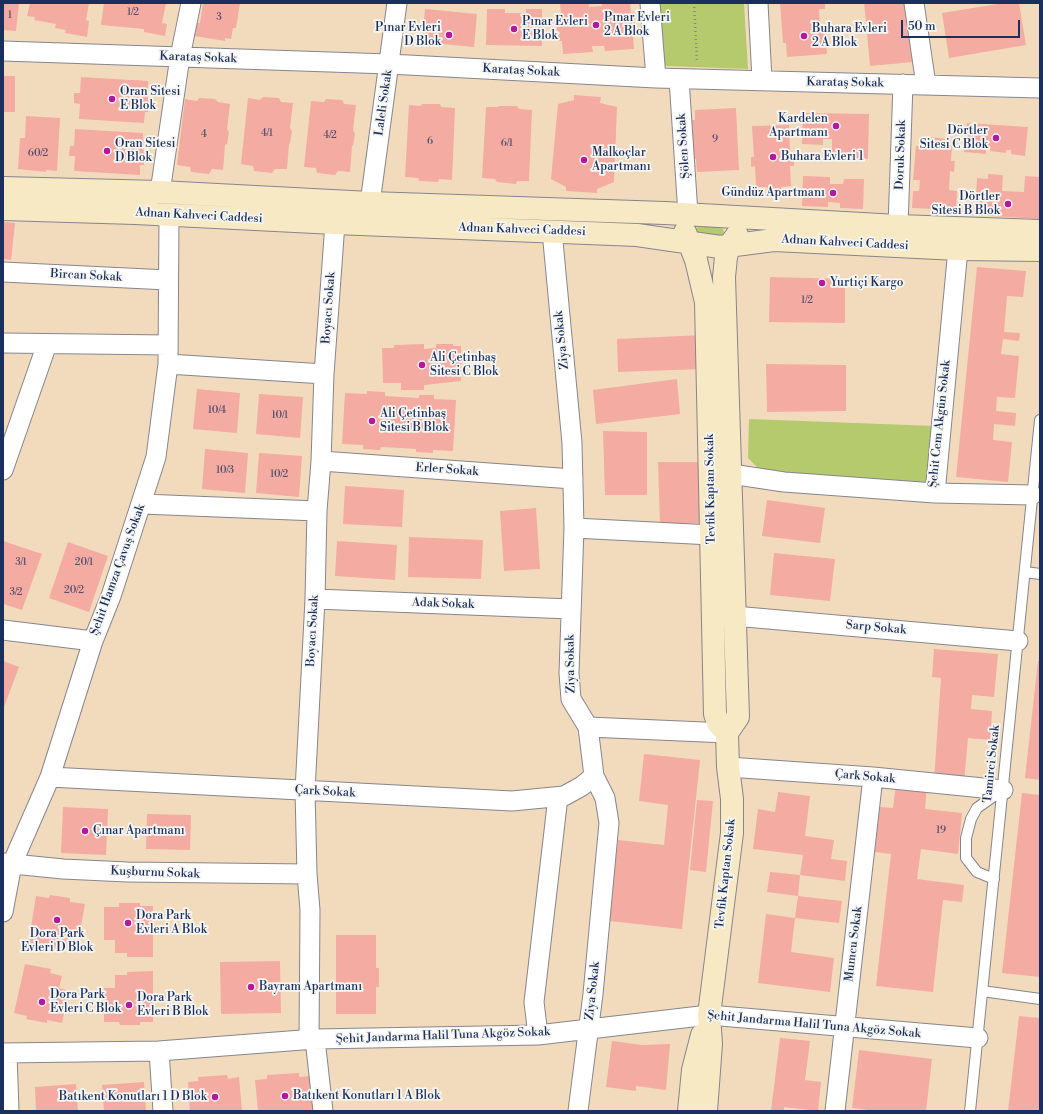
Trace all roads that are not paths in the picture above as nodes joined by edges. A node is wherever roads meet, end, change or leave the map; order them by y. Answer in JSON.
{"nodes":[{"id":1,"x":191,"y":3,"type":"edge"},
{"id":2,"x":397,"y":3,"type":"edge"},
{"id":3,"x":650,"y":3,"type":"edge"},
{"id":4,"x":758,"y":3,"type":"edge"},
{"id":5,"x":914,"y":3,"type":"edge"},
{"id":6,"x":3,"y":51,"type":"edge"},
{"id":7,"x":180,"y":57,"type":"junction"},
{"id":8,"x":389,"y":64,"type":"junction"},
{"id":9,"x":656,"y":78,"type":"junction"},
{"id":10,"x":679,"y":79,"type":"junction"},
{"id":11,"x":762,"y":80,"type":"junction"},
{"id":12,"x":903,"y":84,"type":"junction"},
{"id":13,"x":926,"y":85,"type":"junction"},
{"id":14,"x":1040,"y":88,"type":"edge"},
{"id":15,"x":3,"y":188,"type":"edge"},
{"id":16,"x":160,"y":192,"type":"junction"},
{"id":17,"x":370,"y":203,"type":"junction"},
{"id":18,"x":3,"y":209,"type":"edge"},
{"id":19,"x":688,"y":214,"type":"junction"},
{"id":20,"x":169,"y":215,"type":"junction"},
{"id":21,"x":734,"y":217,"type":"junction"},
{"id":22,"x":335,"y":223,"type":"junction"},
{"id":23,"x":898,"y":226,"type":"junction"},
{"id":24,"x":552,"y":231,"type":"junction"},
{"id":25,"x":1040,"y":231,"type":"edge"},
{"id":26,"x":689,"y":242,"type":"junction"},
{"id":27,"x":729,"y":246,"type":"junction"},
{"id":28,"x":958,"y":249,"type":"junction"},
{"id":29,"x":1040,"y":250,"type":"edge"},
{"id":30,"x":3,"y":272,"type":"edge"},
{"id":31,"x":168,"y":280,"type":"junction"},
{"id":32,"x":3,"y":343,"type":"edge"},
{"id":33,"x":47,"y":344,"type":"junction"},
{"id":34,"x":168,"y":345,"type":"junction"},
{"id":35,"x":168,"y":364,"type":"junction"},
{"id":36,"x":324,"y":374,"type":"junction"},
{"id":37,"x":1040,"y":420,"type":"edge"},
{"id":38,"x":321,"y":461,"type":"junction"},
{"id":39,"x":3,"y":470,"type":"edge"},
{"id":40,"x":731,"y":474,"type":"junction"},
{"id":41,"x":573,"y":479,"type":"junction"},
{"id":42,"x":935,"y":493,"type":"junction"},
{"id":43,"x":1032,"y":496,"type":"junction"},
{"id":44,"x":142,"y":504,"type":"junction"},
{"id":45,"x":317,"y":511,"type":"junction"},
{"id":46,"x":574,"y":528,"type":"junction"},
{"id":47,"x":712,"y":535,"type":"junction"},
{"id":48,"x":1025,"y":572,"type":"junction"},
{"id":49,"x":1040,"y":574,"type":"edge"},
{"id":50,"x":315,"y":599,"type":"junction"},
{"id":51,"x":571,"y":609,"type":"junction"},
{"id":52,"x":734,"y":616,"type":"junction"},
{"id":53,"x":3,"y":630,"type":"edge"},
{"id":54,"x":1018,"y":641,"type":"junction"},
{"id":55,"x":93,"y":642,"type":"junction"},
{"id":56,"x":588,"y":727,"type":"junction"},
{"id":57,"x":727,"y":733,"type":"junction"},
{"id":58,"x":728,"y":767,"type":"junction"},
{"id":59,"x":594,"y":776,"type":"junction"},
{"id":60,"x":50,"y":777,"type":"junction"},
{"id":61,"x":873,"y":777,"type":"junction"},
{"id":62,"x":1003,"y":790,"type":"junction"},
{"id":63,"x":305,"y":791,"type":"junction"},
{"id":64,"x":558,"y":797,"type":"junction"},
{"id":65,"x":8,"y":864,"type":"edge"},
{"id":66,"x":307,"y":874,"type":"junction"},
{"id":67,"x":994,"y":879,"type":"junction"},
{"id":68,"x":3,"y":912,"type":"edge"},
{"id":69,"x":982,"y":991,"type":"junction"},
{"id":70,"x":1040,"y":999,"type":"edge"},
{"id":71,"x":709,"y":1015,"type":"junction"},
{"id":72,"x":844,"y":1027,"type":"junction"},
{"id":73,"x":589,"y":1028,"type":"junction"},
{"id":74,"x":538,"y":1035,"type":"junction"},
{"id":75,"x":978,"y":1038,"type":"junction"},
{"id":76,"x":312,"y":1040,"type":"junction"},
{"id":77,"x":159,"y":1051,"type":"junction"},
{"id":78,"x":5,"y":1053,"type":"edge"},
{"id":79,"x":9,"y":1111,"type":"edge"},
{"id":80,"x":163,"y":1111,"type":"edge"},
{"id":81,"x":322,"y":1111,"type":"edge"},
{"id":82,"x":578,"y":1111,"type":"edge"},
{"id":83,"x":689,"y":1111,"type":"edge"},
{"id":84,"x":706,"y":1111,"type":"edge"},
{"id":85,"x":835,"y":1111,"type":"edge"},
{"id":86,"x":970,"y":1111,"type":"edge"}],
"edges":[{"from":1,"to":7,"type":"street"},
{"from":2,"to":8,"type":"street","name":"Laleli Sokak"},
{"from":3,"to":9,"type":"street"},
{"from":4,"to":11,"type":"street"},
{"from":5,"to":13,"type":"street"},
{"from":6,"to":7,"type":"street","name":"Karataş Sokak"},
{"from":7,"to":8,"type":"street","name":"Karataş Sokak"},
{"from":7,"to":16,"type":"street"},
{"from":8,"to":9,"type":"street","name":"Karataş Sokak"},
{"from":8,"to":17,"type":"street","name":"Laleli Sokak"},
{"from":9,"to":10,"type":"street","name":"Karataş Sokak"},
{"from":10,"to":11,"type":"street","name":"Karataş Sokak"},
{"from":10,"to":19,"type":"street","name":"Şölen Sokak"},
{"from":11,"to":12,"type":"street","name":"Karataş Sokak"},
{"from":12,"to":13,"type":"street","name":"Karataş Sokak"},
{"from":12,"to":23,"type":"street","name":"Doruk Sokak"},
{"from":13,"to":14,"type":"street","name":"Karataş Sokak"},
{"from":15,"to":16,"type":"main road","name":"Adnan Kahveci Caddesi"},
{"from":16,"to":17,"type":"main road","name":"Adnan Kahveci Caddesi"},
{"from":17,"to":19,"type":"main road","name":"Adnan Kahveci Caddesi"},
{"from":18,"to":20,"type":"main road","name":"Adnan Kahveci Caddesi"},
{"from":19,"to":21,"type":"main road","name":"Adnan Kahveci Caddesi"},
{"from":19,"to":26,"type":"main road","name":"Tevfik Kaptan Sokak"},
{"from":20,"to":22,"type":"main road","name":"Adnan Kahveci Caddesi"},
{"from":20,"to":31,"type":"street","name":"Şehit Hamza Çavuş Sokak"},
{"from":21,"to":23,"type":"main road","name":"Adnan Kahveci Caddesi"},
{"from":21,"to":27,"type":"main road","name":"Tevfik Kaptan Sokak"},
{"from":22,"to":24,"type":"main road","name":"Adnan Kahveci Caddesi"},
{"from":22,"to":36,"type":"street","name":"Boyacı Sokak"},
{"from":23,"to":25,"type":"main road","name":"Adnan Kahveci Caddesi"},
{"from":24,"to":26,"type":"main road","name":"Adnan Kahveci Caddesi"},
{"from":24,"to":41,"type":"street","name":"Ziya Sokak"},
{"from":26,"to":27,"type":"main road","name":"Adnan Kahveci Caddesi"},
{"from":26,"to":47,"type":"main road","name":"Tevfik Kaptan Sokak"},
{"from":27,"to":28,"type":"main road","name":"Adnan Kahveci Caddesi"},
{"from":27,"to":40,"type":"main road","name":"Tevfik Kaptan Sokak"},
{"from":28,"to":29,"type":"main road","name":"Adnan Kahveci Caddesi"},
{"from":28,"to":42,"type":"street","name":"Şehit Cem Akgün Sokak"},
{"from":30,"to":31,"type":"street","name":"Bircan Sokak"},
{"from":31,"to":34,"type":"street","name":"Şehit Hamza Çavuş Sokak"},
{"from":32,"to":33,"type":"street"},
{"from":33,"to":34,"type":"street"},
{"from":33,"to":39,"type":"street"},
{"from":34,"to":35,"type":"street","name":"Şehit Hamza Çavuş Sokak"},
{"from":35,"to":36,"type":"street"},
{"from":35,"to":44,"type":"street","name":"Şehit Hamza Çavuş Sokak"},
{"from":36,"to":38,"type":"street","name":"Boyacı Sokak"},
{"from":37,"to":43,"type":"lane","name":"Tamirci Sokak"},
{"from":38,"to":41,"type":"street","name":"Erler Sokak"},
{"from":38,"to":45,"type":"street","name":"Boyacı Sokak"},
{"from":40,"to":42,"type":"street","name":"Şehit Cem Akgün Sokak"},
{"from":40,"to":52,"type":"main road","name":"Tevfik Kaptan Sokak"},
{"from":41,"to":46,"type":"street","name":"Ziya Sokak"},
{"from":42,"to":43,"type":"street"},
{"from":43,"to":48,"type":"lane","name":"Tamirci Sokak"},
{"from":44,"to":45,"type":"street"},
{"from":44,"to":55,"type":"street","name":"Şehit Hamza Çavuş Sokak"},
{"from":45,"to":50,"type":"street","name":"Boyacı Sokak"},
{"from":46,"to":47,"type":"street"},
{"from":46,"to":51,"type":"street","name":"Ziya Sokak"},
{"from":47,"to":57,"type":"main road","name":"Tevfik Kaptan Sokak"},
{"from":48,"to":49,"type":"lane"},
{"from":48,"to":54,"type":"lane","name":"Tamirci Sokak"},
{"from":50,"to":51,"type":"street","name":"Adak Sokak"},
{"from":50,"to":63,"type":"street","name":"Boyacı Sokak"},
{"from":51,"to":56,"type":"street","name":"Ziya Sokak"},
{"from":52,"to":54,"type":"street","name":"Sarp Sokak"},
{"from":52,"to":57,"type":"main road","name":"Tevfik Kaptan Sokak"},
{"from":53,"to":55,"type":"street"},
{"from":54,"to":62,"type":"lane","name":"Tamirci Sokak"},
{"from":55,"to":60,"type":"street","name":"Şehit Hamza Çavuş Sokak"},
{"from":56,"to":57,"type":"street"},
{"from":56,"to":59,"type":"street","name":"Ziya Sokak"},
{"from":57,"to":58,"type":"main road","name":"Tevfik Kaptan Sokak"},
{"from":58,"to":61,"type":"street","name":"Çark Sokak"},
{"from":58,"to":71,"type":"main road","name":"Tevfik Kaptan Sokak"},
{"from":59,"to":64,"type":"street","name":"Çark Sokak"},
{"from":59,"to":73,"type":"street","name":"Ziya Sokak"},
{"from":60,"to":63,"type":"street","name":"Çark Sokak"},
{"from":60,"to":65,"type":"street","name":"Şehit Hamza Çavuş Sokak"},
{"from":61,"to":62,"type":"street","name":"Çark Sokak"},
{"from":61,"to":72,"type":"street","name":"Mumcu Sokak"},
{"from":62,"to":67,"type":"lane","name":"Tamirci Sokak"},
{"from":62,"to":67,"type":"lane"},
{"from":63,"to":64,"type":"street","name":"Çark Sokak"},
{"from":63,"to":66,"type":"street","name":"Boyacı Sokak"},
{"from":64,"to":74,"type":"street"},
{"from":65,"to":66,"type":"street","name":"Kuşburnu Sokak"},
{"from":65,"to":68,"type":"street","name":"Şehit Hamza Çavuş Sokak"},
{"from":66,"to":76,"type":"street","name":"Boyacı Sokak"},
{"from":67,"to":69,"type":"lane","name":"Tamirci Sokak"},
{"from":69,"to":70,"type":"lane"},
{"from":69,"to":75,"type":"lane","name":"Tamirci Sokak"},
{"from":71,"to":72,"type":"street","name":"Şehit Jandarma Halil Tuna Akgöz Sokak"},
{"from":71,"to":73,"type":"street","name":"Şehit Jandarma Halil Tuna Akgöz Sokak"},
{"from":71,"to":83,"type":"main road","name":"Tevfik Kaptan Sokak"},
{"from":71,"to":84,"type":"main road","name":"Tevfik Kaptan Sokak"},
{"from":72,"to":75,"type":"street","name":"Şehit Jandarma Halil Tuna Akgöz Sokak"},
{"from":72,"to":85,"type":"street","name":"Mumcu Sokak"},
{"from":73,"to":74,"type":"street","name":"Şehit Jandarma Halil Tuna Akgöz Sokak"},
{"from":73,"to":82,"type":"street","name":"Ziya Sokak"},
{"from":74,"to":76,"type":"street","name":"Şehit Jandarma Halil Tuna Akgöz Sokak"},
{"from":75,"to":86,"type":"lane","name":"Tamirci Sokak"},
{"from":76,"to":77,"type":"street","name":"Şehit Jandarma Halil Tuna Akgöz Sokak"},
{"from":76,"to":81,"type":"street","name":"Boyacı Sokak"},
{"from":77,"to":78,"type":"street","name":"Şehit Jandarma Halil Tuna Akgöz Sokak"},
{"from":77,"to":80,"type":"street"},
{"from":78,"to":79,"type":"street"}]}
